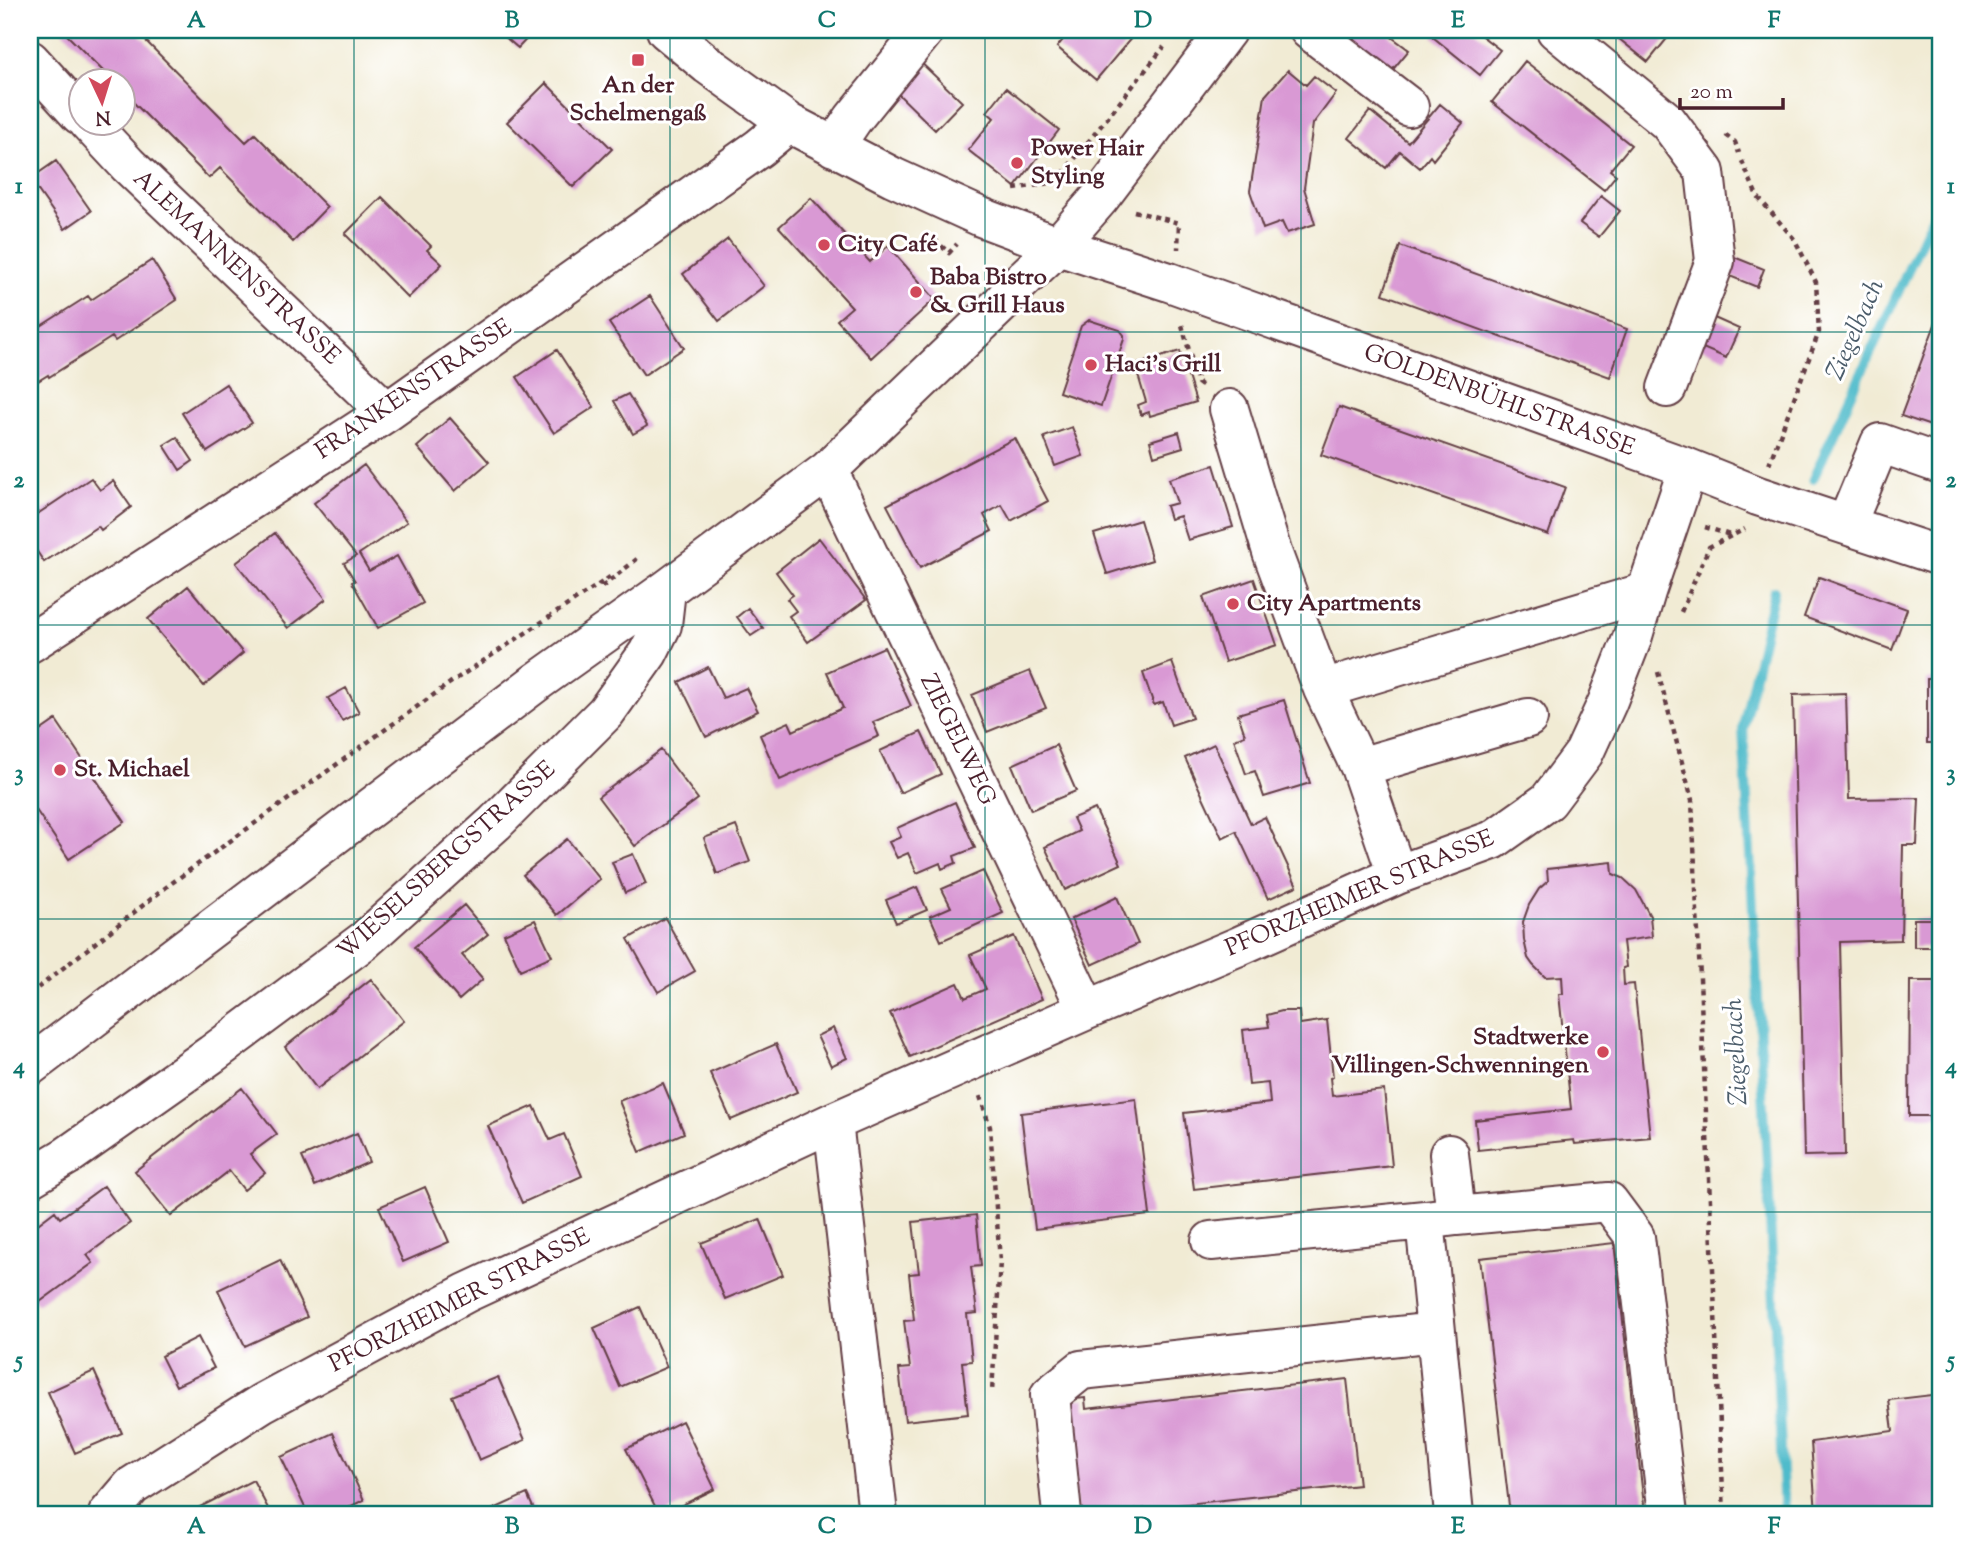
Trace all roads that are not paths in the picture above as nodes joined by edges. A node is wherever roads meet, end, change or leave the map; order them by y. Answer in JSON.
{"nodes":[{"id":1,"x":666,"y":30,"type":"edge"},
{"id":2,"x":925,"y":30,"type":"edge"},
{"id":3,"x":1227,"y":30,"type":"edge"},
{"id":4,"x":1309,"y":30,"type":"edge"},
{"id":5,"x":1556,"y":30,"type":"edge"},
{"id":6,"x":30,"y":60,"type":"edge"},
{"id":7,"x":66,"y":100,"type":"edge"},
{"id":8,"x":1409,"y":107,"type":"dead end"},
{"id":9,"x":789,"y":123,"type":"junction"},
{"id":10,"x":101,"y":136,"type":"edge"},
{"id":11,"x":834,"y":147,"type":"junction"},
{"id":12,"x":1058,"y":246,"type":"junction"},
{"id":13,"x":1667,"y":388,"type":"dead end"},
{"id":14,"x":1229,"y":409,"type":"road end"},
{"id":15,"x":387,"y":412,"type":"junction"},
{"id":16,"x":1940,"y":464,"type":"edge"},
{"id":17,"x":1688,"y":468,"type":"junction"},
{"id":18,"x":828,"y":470,"type":"junction"},
{"id":19,"x":1846,"y":525,"type":"junction"},
{"id":20,"x":1940,"y":556,"type":"edge"},
{"id":21,"x":666,"y":590,"type":"junction"},
{"id":22,"x":1646,"y":592,"type":"junction"},
{"id":23,"x":32,"y":636,"type":"edge"},
{"id":24,"x":1324,"y":689,"type":"junction"},
{"id":25,"x":1528,"y":718,"type":"dead end"},
{"id":26,"x":1360,"y":768,"type":"junction"},
{"id":27,"x":1397,"y":874,"type":"junction"},
{"id":28,"x":1087,"y":1010,"type":"junction"},
{"id":29,"x":30,"y":1066,"type":"edge"},
{"id":30,"x":833,"y":1122,"type":"junction"},
{"id":31,"x":1449,"y":1154,"type":"dead end"},
{"id":32,"x":30,"y":1178,"type":"edge"},
{"id":33,"x":1441,"y":1218,"type":"junction"},
{"id":34,"x":1211,"y":1241,"type":"dead end"},
{"id":35,"x":1436,"y":1332,"type":"junction"},
{"id":36,"x":108,"y":1514,"type":"edge"},
{"id":37,"x":878,"y":1514,"type":"edge"},
{"id":38,"x":1062,"y":1514,"type":"edge"},
{"id":39,"x":1454,"y":1514,"type":"edge"},
{"id":40,"x":1668,"y":1514,"type":"edge"}],
"edges":[{"from":1,"to":9,"type":"street"},
{"from":2,"to":11,"type":"street"},
{"from":3,"to":12,"type":"street"},
{"from":4,"to":8,"type":"street"},
{"from":5,"to":13,"type":"street"},
{"from":6,"to":7,"type":"street"},
{"from":9,"to":11,"type":"street"},
{"from":9,"to":15,"type":"street","name":"FRANKENSTRASSE"},
{"from":10,"to":15,"type":"street","name":"ALEMANNENSTRASSE"},
{"from":11,"to":12,"type":"street"},
{"from":12,"to":17,"type":"street","name":"GOLDENBÜHLSTRASSE"},
{"from":12,"to":18,"type":"street"},
{"from":14,"to":24,"type":"street"},
{"from":15,"to":23,"type":"street","name":"FRANKENSTRASSE"},
{"from":16,"to":19,"type":"street"},
{"from":17,"to":19,"type":"street","name":"GOLDENBÜHLSTRASSE"},
{"from":17,"to":22,"type":"street","name":"PFORZHEIMER STRASSE"},
{"from":18,"to":21,"type":"street"},
{"from":18,"to":28,"type":"street","name":"ZIEGELWEG"},
{"from":19,"to":20,"type":"street","name":"GOLDENBÜHLSTRASSE"},
{"from":21,"to":29,"type":"street"},
{"from":21,"to":32,"type":"street","name":"WIESELSBERGSTRASSE"},
{"from":22,"to":24,"type":"street"},
{"from":22,"to":27,"type":"street","name":"PFORZHEIMER STRASSE"},
{"from":24,"to":26,"type":"street"},
{"from":25,"to":26,"type":"street"},
{"from":26,"to":27,"type":"street"},
{"from":27,"to":28,"type":"street","name":"PFORZHEIMER STRASSE"},
{"from":28,"to":30,"type":"street","name":"PFORZHEIMER STRASSE"},
{"from":30,"to":36,"type":"street","name":"PFORZHEIMER STRASSE"},
{"from":30,"to":37,"type":"street"},
{"from":31,"to":33,"type":"street"},
{"from":33,"to":34,"type":"street"},
{"from":33,"to":35,"type":"street"},
{"from":33,"to":40,"type":"street"},
{"from":35,"to":38,"type":"street"},
{"from":35,"to":39,"type":"street"}]}
